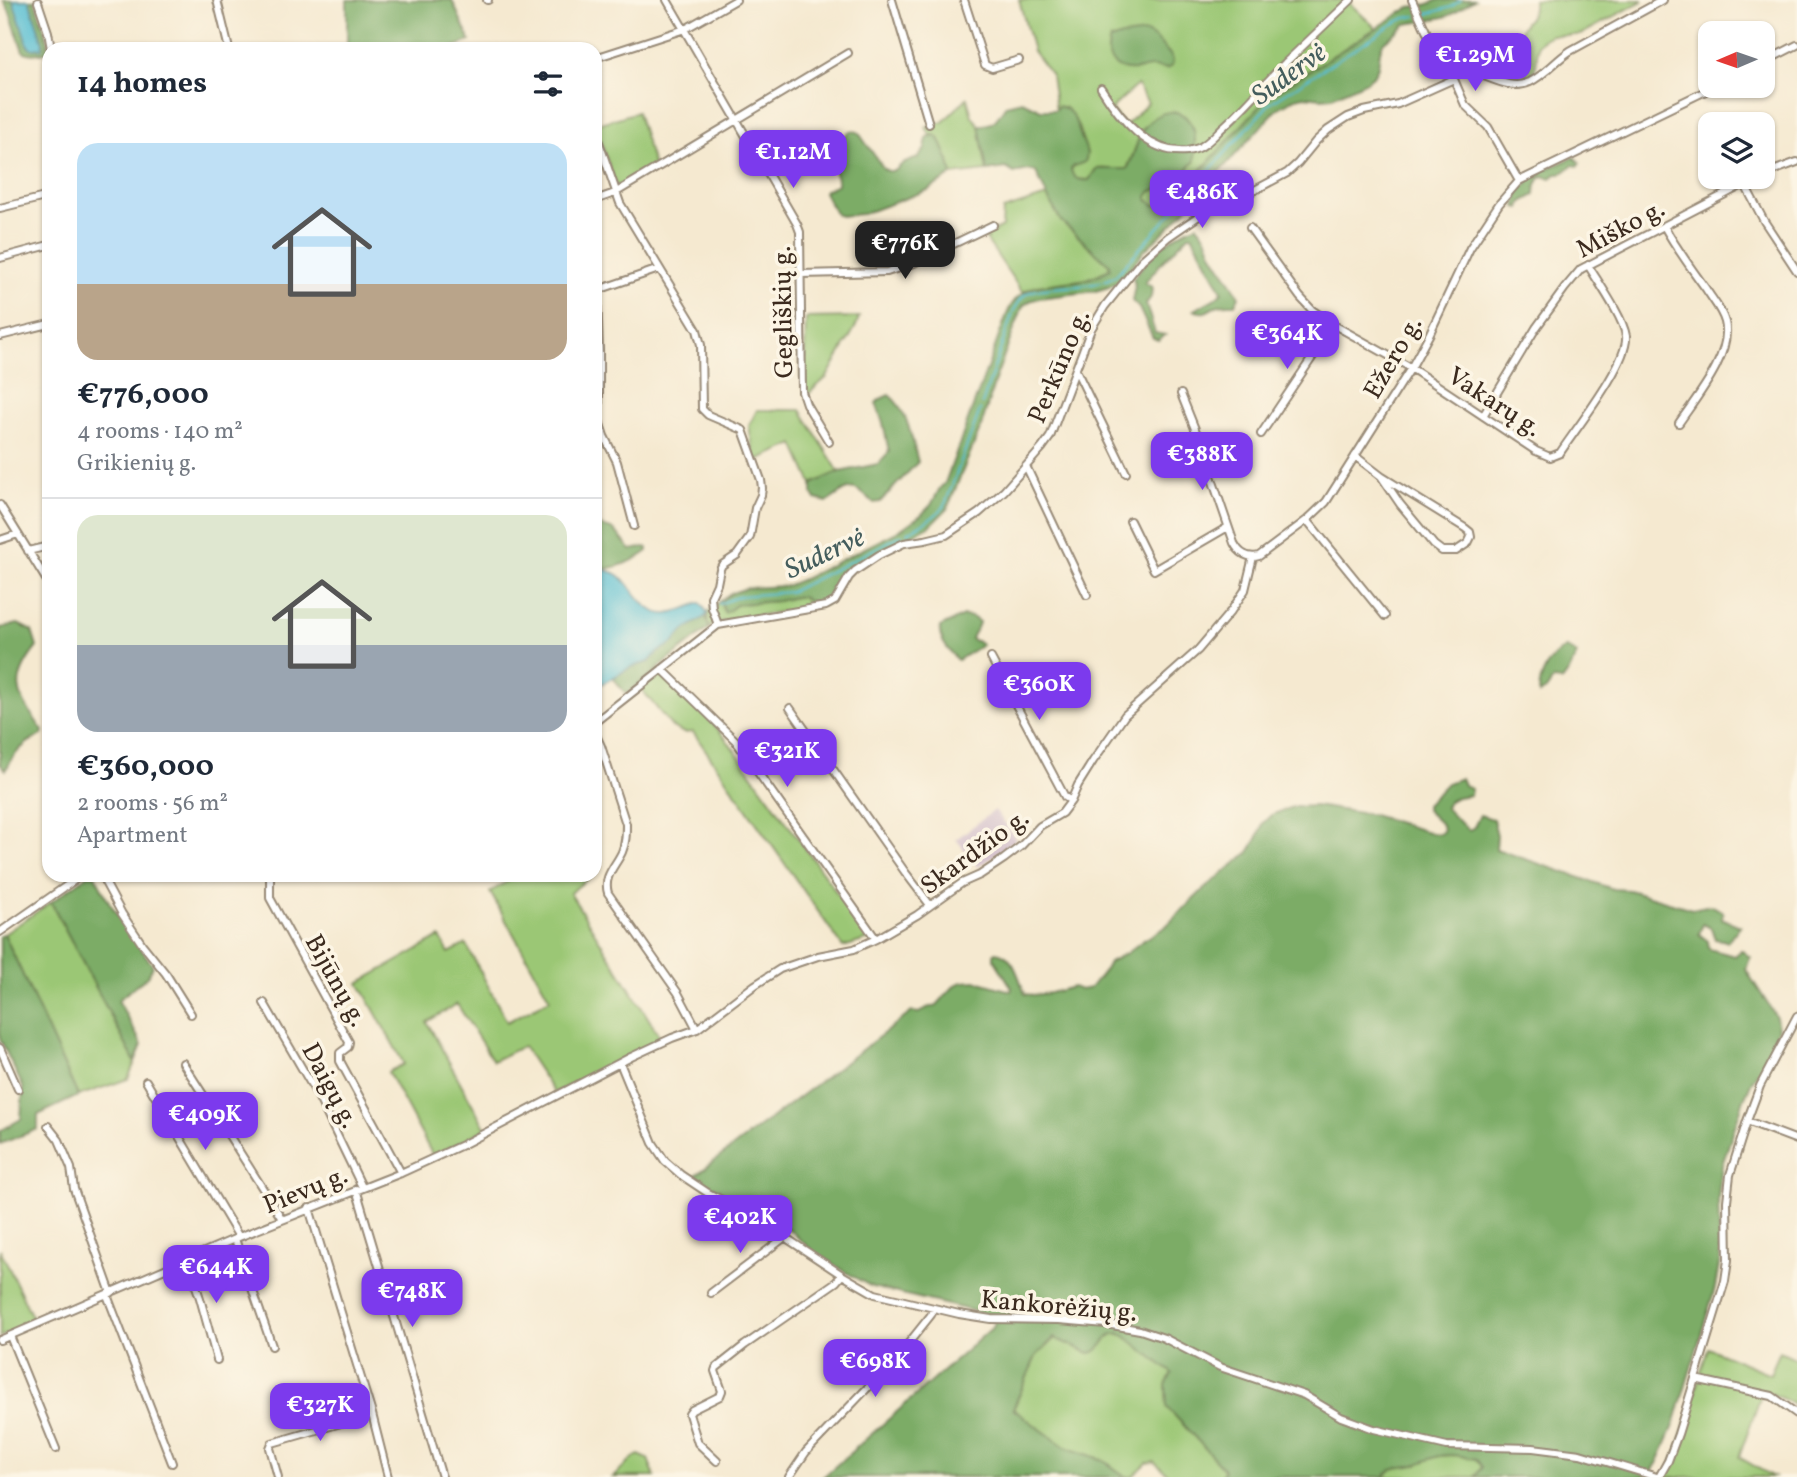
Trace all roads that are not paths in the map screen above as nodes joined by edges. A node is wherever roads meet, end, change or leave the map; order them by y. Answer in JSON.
{"nodes":[{"id":1,"x":217,"y":0,"type":"edge"},
{"id":2,"x":667,"y":0,"type":"edge"},
{"id":3,"x":736,"y":0,"type":"edge"},
{"id":4,"x":892,"y":0,"type":"edge"},
{"id":5,"x":964,"y":0,"type":"edge"},
{"id":6,"x":1351,"y":0,"type":"edge"},
{"id":7,"x":1412,"y":0,"type":"edge"},
{"id":8,"x":1663,"y":0,"type":"edge"},
{"id":9,"x":38,"y":2,"type":"dead end"},
{"id":10,"x":685,"y":29,"type":"junction"},
{"id":11,"x":50,"y":42,"type":"edge"},
{"id":12,"x":227,"y":42,"type":"edge"},
{"id":13,"x":1797,"y":45,"type":"edge"},
{"id":14,"x":848,"y":53,"type":"dead end"},
{"id":15,"x":602,"y":56,"type":"edge"},
{"id":16,"x":1775,"y":56,"type":"edge"},
{"id":17,"x":1019,"y":60,"type":"dead end"},
{"id":18,"x":1450,"y":70,"type":"junction"},
{"id":19,"x":1454,"y":79,"type":"junction"},
{"id":20,"x":1101,"y":88,"type":"dead end"},
{"id":21,"x":1698,"y":95,"type":"edge"},
{"id":22,"x":737,"y":120,"type":"junction"},
{"id":23,"x":929,"y":124,"type":"dead end"},
{"id":24,"x":602,"y":153,"type":"edge"},
{"id":25,"x":1797,"y":162,"type":"edge"},
{"id":26,"x":1775,"y":170,"type":"edge"},
{"id":27,"x":1519,"y":181,"type":"junction"},
{"id":28,"x":1733,"y":189,"type":"edge"},
{"id":29,"x":1747,"y":189,"type":"edge"},
{"id":30,"x":615,"y":193,"type":"junction"},
{"id":31,"x":42,"y":198,"type":"edge"},
{"id":32,"x":602,"y":198,"type":"edge"},
{"id":33,"x":0,"y":208,"type":"edge"},
{"id":34,"x":993,"y":225,"type":"dead end"},
{"id":35,"x":1664,"y":226,"type":"junction"},
{"id":36,"x":1250,"y":228,"type":"dead end"},
{"id":37,"x":42,"y":247,"type":"edge"},
{"id":38,"x":0,"y":258,"type":"edge"},
{"id":39,"x":1588,"y":265,"type":"junction"},
{"id":40,"x":659,"y":269,"type":"junction"},
{"id":41,"x":1797,"y":271,"type":"edge"},
{"id":42,"x":801,"y":274,"type":"junction"},
{"id":43,"x":602,"y":289,"type":"edge"},
{"id":44,"x":1334,"y":325,"type":"junction"},
{"id":45,"x":42,"y":326,"type":"edge"},
{"id":46,"x":0,"y":336,"type":"edge"},
{"id":47,"x":1411,"y":368,"type":"junction"},
{"id":48,"x":1076,"y":370,"type":"junction"},
{"id":49,"x":1181,"y":394,"type":"dead end"},
{"id":50,"x":1483,"y":416,"type":"junction"},
{"id":51,"x":1679,"y":423,"type":"dead end"},
{"id":52,"x":602,"y":431,"type":"edge"},
{"id":53,"x":1261,"y":434,"type":"dead end"},
{"id":54,"x":829,"y":442,"type":"dead end"},
{"id":55,"x":1355,"y":456,"type":"junction"},
{"id":56,"x":1026,"y":466,"type":"junction"},
{"id":57,"x":1126,"y":473,"type":"dead end"},
{"id":58,"x":1381,"y":476,"type":"junction"},
{"id":59,"x":0,"y":505,"type":"edge"},
{"id":60,"x":1307,"y":520,"type":"junction"},
{"id":61,"x":1130,"y":521,"type":"dead end"},
{"id":62,"x":634,"y":526,"type":"dead end"},
{"id":63,"x":1228,"y":527,"type":"junction"},
{"id":64,"x":18,"y":534,"type":"junction"},
{"id":65,"x":0,"y":540,"type":"edge"},
{"id":66,"x":42,"y":548,"type":"edge"},
{"id":67,"x":28,"y":551,"type":"junction"},
{"id":68,"x":1253,"y":557,"type":"junction"},
{"id":69,"x":42,"y":573,"type":"edge"},
{"id":70,"x":1087,"y":595,"type":"dead end"},
{"id":71,"x":1385,"y":616,"type":"dead end"},
{"id":72,"x":718,"y":625,"type":"junction"},
{"id":73,"x":991,"y":657,"type":"dead end"},
{"id":74,"x":662,"y":669,"type":"junction"},
{"id":75,"x":790,"y":708,"type":"dead end"},
{"id":76,"x":602,"y":716,"type":"edge"},
{"id":77,"x":602,"y":749,"type":"edge"},
{"id":78,"x":1071,"y":802,"type":"junction"},
{"id":79,"x":72,"y":882,"type":"edge"},
{"id":80,"x":105,"y":882,"type":"edge"},
{"id":81,"x":270,"y":882,"type":"edge"},
{"id":82,"x":930,"y":905,"type":"junction"},
{"id":83,"x":0,"y":932,"type":"edge"},
{"id":84,"x":876,"y":939,"type":"junction"},
{"id":85,"x":264,"y":1003,"type":"dead end"},
{"id":86,"x":191,"y":1014,"type":"dead end"},
{"id":87,"x":1797,"y":1016,"type":"edge"},
{"id":88,"x":697,"y":1028,"type":"junction"},
{"id":89,"x":1794,"y":1029,"type":"edge"},
{"id":90,"x":0,"y":1048,"type":"edge"},
{"id":91,"x":183,"y":1063,"type":"dead end"},
{"id":92,"x":620,"y":1063,"type":"junction"},
{"id":93,"x":146,"y":1081,"type":"dead end"},
{"id":94,"x":18,"y":1089,"type":"dead end"},
{"id":95,"x":1747,"y":1121,"type":"junction"},
{"id":96,"x":48,"y":1126,"type":"dead end"},
{"id":97,"x":1797,"y":1140,"type":"edge"},
{"id":98,"x":401,"y":1173,"type":"junction"},
{"id":99,"x":359,"y":1188,"type":"junction"},
{"id":100,"x":309,"y":1208,"type":"junction"},
{"id":101,"x":282,"y":1219,"type":"junction"},
{"id":102,"x":785,"y":1237,"type":"junction"},
{"id":103,"x":237,"y":1238,"type":"junction"},
{"id":104,"x":187,"y":1260,"type":"junction"},
{"id":105,"x":842,"y":1275,"type":"junction"},
{"id":106,"x":711,"y":1293,"type":"dead end"},
{"id":107,"x":109,"y":1294,"type":"junction"},
{"id":108,"x":933,"y":1308,"type":"junction"},
{"id":109,"x":10,"y":1336,"type":"junction"},
{"id":110,"x":0,"y":1340,"type":"edge"},
{"id":111,"x":272,"y":1346,"type":"dead end"},
{"id":112,"x":217,"y":1360,"type":"dead end"},
{"id":113,"x":1695,"y":1379,"type":"junction"},
{"id":114,"x":372,"y":1414,"type":"junction"},
{"id":115,"x":1797,"y":1414,"type":"edge"},
{"id":116,"x":56,"y":1449,"type":"dead end"},
{"id":117,"x":717,"y":1461,"type":"dead end"},
{"id":118,"x":172,"y":1462,"type":"dead end"},
{"id":119,"x":1661,"y":1476,"type":"edge"},
{"id":120,"x":278,"y":1477,"type":"edge"},
{"id":121,"x":388,"y":1477,"type":"edge"},
{"id":122,"x":442,"y":1477,"type":"edge"},
{"id":123,"x":789,"y":1477,"type":"edge"}],
"edges":[{"from":1,"to":12,"type":"street"},
{"from":2,"to":10,"type":"street","name":"Gegliškių g."},
{"from":3,"to":10,"type":"street"},
{"from":4,"to":23,"type":"street"},
{"from":5,"to":17,"type":"street"},
{"from":6,"to":20,"type":"street"},
{"from":7,"to":18,"type":"street"},
{"from":8,"to":18,"type":"street"},
{"from":9,"to":11,"type":"street"},
{"from":10,"to":15,"type":"street"},
{"from":10,"to":22,"type":"street","name":"Gegliškių g."},
{"from":13,"to":16,"type":"street"},
{"from":14,"to":22,"type":"street"},
{"from":18,"to":19,"type":"street"},
{"from":19,"to":27,"type":"street"},
{"from":19,"to":48,"type":"street","name":"Perkūno g."},
{"from":21,"to":27,"type":"street","name":"Ežero g."},
{"from":22,"to":30,"type":"street"},
{"from":22,"to":42,"type":"street","name":"Gegliškių g."},
{"from":24,"to":30,"type":"street"},
{"from":25,"to":26,"type":"street","name":"Miško g."},
{"from":27,"to":47,"type":"street","name":"Ežero g."},
{"from":28,"to":35,"type":"street","name":"Miško g."},
{"from":29,"to":41,"type":"street"},
{"from":30,"to":32,"type":"street"},
{"from":30,"to":40,"type":"street"},
{"from":31,"to":33,"type":"street"},
{"from":34,"to":42,"type":"street"},
{"from":35,"to":39,"type":"street","name":"Miško g."},
{"from":35,"to":51,"type":"street"},
{"from":36,"to":44,"type":"street","name":"Vakarų g."},
{"from":37,"to":38,"type":"street"},
{"from":39,"to":50,"type":"street","name":"Miško g."},
{"from":39,"to":50,"type":"street","name":"Vakarų g."},
{"from":40,"to":43,"type":"street"},
{"from":40,"to":72,"type":"street"},
{"from":42,"to":54,"type":"street","name":"Gegliškių g."},
{"from":44,"to":47,"type":"street","name":"Vakarų g."},
{"from":44,"to":53,"type":"street"},
{"from":45,"to":46,"type":"street"},
{"from":47,"to":50,"type":"street","name":"Vakarų g."},
{"from":47,"to":55,"type":"street","name":"Ežero g."},
{"from":48,"to":56,"type":"street","name":"Perkūno g."},
{"from":48,"to":57,"type":"street"},
{"from":49,"to":63,"type":"street"},
{"from":52,"to":62,"type":"street"},
{"from":55,"to":58,"type":"street"},
{"from":55,"to":60,"type":"street","name":"Ežero g."},
{"from":56,"to":70,"type":"street"},
{"from":56,"to":72,"type":"street","name":"Perkūno g."},
{"from":58,"to":58,"type":"street"},
{"from":59,"to":64,"type":"street"},
{"from":60,"to":68,"type":"street","name":"Ežero g."},
{"from":60,"to":71,"type":"street"},
{"from":61,"to":63,"type":"street"},
{"from":63,"to":68,"type":"street"},
{"from":64,"to":65,"type":"street"},
{"from":64,"to":67,"type":"street"},
{"from":66,"to":67,"type":"street"},
{"from":67,"to":69,"type":"street"},
{"from":68,"to":78,"type":"street","name":"Skardžio g."},
{"from":72,"to":74,"type":"street","name":"Perkūno g."},
{"from":73,"to":78,"type":"street"},
{"from":74,"to":76,"type":"street","name":"Perkūno g."},
{"from":74,"to":84,"type":"street"},
{"from":75,"to":82,"type":"street"},
{"from":77,"to":88,"type":"street"},
{"from":78,"to":82,"type":"street","name":"Skardžio g."},
{"from":79,"to":83,"type":"street"},
{"from":80,"to":86,"type":"street"},
{"from":81,"to":98,"type":"street","name":"Bijūnų g."},
{"from":82,"to":84,"type":"street","name":"Skardžio g."},
{"from":84,"to":88,"type":"street","name":"Skardžio g."},
{"from":85,"to":99,"type":"street","name":"Daigų g."},
{"from":87,"to":89,"type":"street"},
{"from":88,"to":92,"type":"street","name":"Skardžio g."},
{"from":89,"to":95,"type":"street"},
{"from":90,"to":94,"type":"street"},
{"from":91,"to":101,"type":"street"},
{"from":92,"to":98,"type":"street","name":"Pievų g."},
{"from":92,"to":102,"type":"street","name":"Kankorėžių g."},
{"from":93,"to":103,"type":"street"},
{"from":95,"to":97,"type":"street"},
{"from":95,"to":113,"type":"street"},
{"from":96,"to":107,"type":"street"},
{"from":98,"to":99,"type":"street","name":"Pievų g."},
{"from":99,"to":100,"type":"street","name":"Pievų g."},
{"from":99,"to":122,"type":"street","name":"Daigų g."},
{"from":100,"to":101,"type":"street","name":"Pievų g."},
{"from":100,"to":114,"type":"street"},
{"from":101,"to":103,"type":"street","name":"Pievų g."},
{"from":102,"to":105,"type":"street","name":"Kankorėžių g."},
{"from":102,"to":106,"type":"street"},
{"from":103,"to":104,"type":"street","name":"Pievų g."},
{"from":103,"to":111,"type":"street"},
{"from":104,"to":107,"type":"street","name":"Pievų g."},
{"from":104,"to":112,"type":"street"},
{"from":105,"to":108,"type":"street","name":"Kankorėžių g."},
{"from":105,"to":117,"type":"street"},
{"from":107,"to":109,"type":"street","name":"Pievų g."},
{"from":107,"to":118,"type":"street"},
{"from":108,"to":119,"type":"street","name":"Kankorėžių g."},
{"from":108,"to":123,"type":"street"},
{"from":109,"to":110,"type":"street","name":"Pievų g."},
{"from":109,"to":116,"type":"street"},
{"from":113,"to":115,"type":"street"},
{"from":113,"to":119,"type":"street"},
{"from":114,"to":120,"type":"street"},
{"from":114,"to":121,"type":"street"}]}
